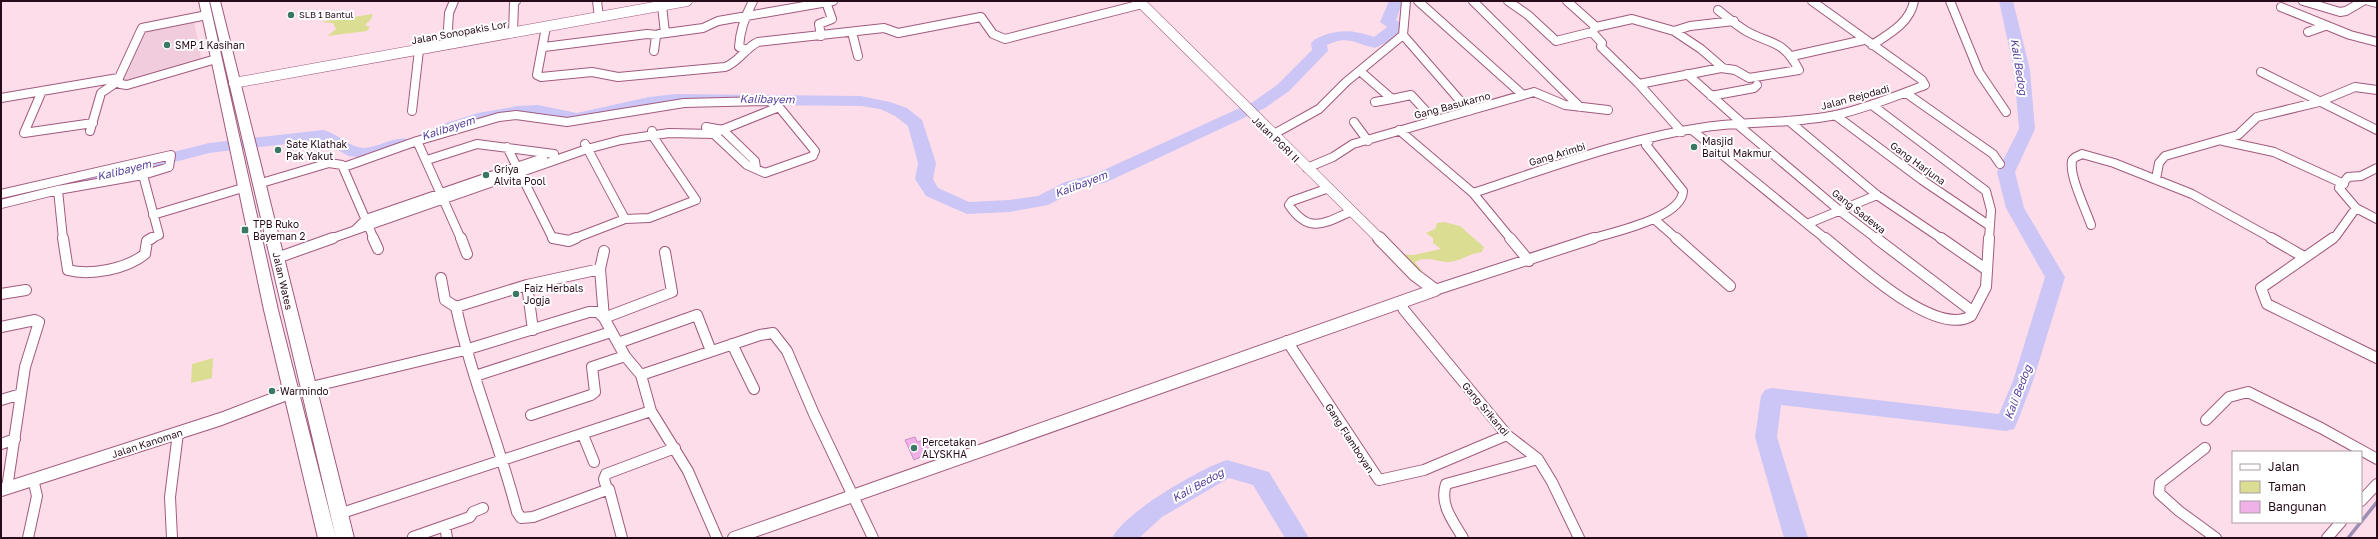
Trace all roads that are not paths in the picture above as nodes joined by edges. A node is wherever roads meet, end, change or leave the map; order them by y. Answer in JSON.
{"nodes":[{"id":1,"x":204,"y":1,"type":"edge"},
{"id":2,"x":215,"y":1,"type":"edge"},
{"id":3,"x":454,"y":1,"type":"edge"},
{"id":4,"x":516,"y":1,"type":"edge"},
{"id":5,"x":597,"y":1,"type":"edge"},
{"id":6,"x":687,"y":1,"type":"edge"},
{"id":7,"x":753,"y":1,"type":"edge"},
{"id":8,"x":1406,"y":1,"type":"edge"},
{"id":9,"x":1418,"y":1,"type":"edge"},
{"id":10,"x":1473,"y":1,"type":"edge"},
{"id":11,"x":1508,"y":1,"type":"edge"},
{"id":12,"x":1567,"y":1,"type":"edge"},
{"id":13,"x":1812,"y":1,"type":"edge"},
{"id":14,"x":1914,"y":1,"type":"edge"},
{"id":15,"x":1950,"y":1,"type":"edge"},
{"id":16,"x":2303,"y":1,"type":"edge"},
{"id":17,"x":2363,"y":1,"type":"edge"},
{"id":18,"x":2369,"y":1,"type":"edge"},
{"id":19,"x":830,"y":2,"type":"edge"},
{"id":20,"x":1140,"y":3,"type":"edge"},
{"id":21,"x":2377,"y":3,"type":"edge"},
{"id":22,"x":662,"y":6,"type":"junction"},
{"id":23,"x":2281,"y":7,"type":"dead end"},
{"id":24,"x":1718,"y":10,"type":"dead end"},
{"id":25,"x":207,"y":15,"type":"junction"},
{"id":26,"x":600,"y":17,"type":"junction"},
{"id":27,"x":744,"y":18,"type":"junction"},
{"id":28,"x":1734,"y":21,"type":"junction"},
{"id":29,"x":2324,"y":26,"type":"junction"},
{"id":30,"x":546,"y":27,"type":"junction"},
{"id":31,"x":1594,"y":29,"type":"junction"},
{"id":32,"x":1674,"y":31,"type":"junction"},
{"id":33,"x":852,"y":32,"type":"junction"},
{"id":34,"x":2308,"y":32,"type":"dead end"},
{"id":35,"x":513,"y":33,"type":"junction"},
{"id":36,"x":661,"y":34,"type":"junction"},
{"id":37,"x":1403,"y":35,"type":"junction"},
{"id":38,"x":821,"y":36,"type":"junction"},
{"id":39,"x":1864,"y":40,"type":"junction"},
{"id":40,"x":2377,"y":42,"type":"edge"},
{"id":41,"x":447,"y":45,"type":"junction"},
{"id":42,"x":1872,"y":45,"type":"junction"},
{"id":43,"x":544,"y":47,"type":"junction"},
{"id":44,"x":419,"y":50,"type":"junction"},
{"id":45,"x":747,"y":50,"type":"junction"},
{"id":46,"x":654,"y":51,"type":"dead end"},
{"id":47,"x":858,"y":56,"type":"dead end"},
{"id":48,"x":1792,"y":56,"type":"junction"},
{"id":49,"x":216,"y":59,"type":"junction"},
{"id":50,"x":1723,"y":68,"type":"junction"},
{"id":51,"x":1360,"y":71,"type":"junction"},
{"id":52,"x":2260,"y":72,"type":"dead end"},
{"id":53,"x":1687,"y":74,"type":"junction"},
{"id":54,"x":118,"y":78,"type":"junction"},
{"id":55,"x":234,"y":83,"type":"junction"},
{"id":56,"x":1639,"y":84,"type":"junction"},
{"id":57,"x":1757,"y":85,"type":"dead end"},
{"id":58,"x":2377,"y":90,"type":"edge"},
{"id":59,"x":42,"y":91,"type":"junction"},
{"id":60,"x":1906,"y":93,"type":"junction"},
{"id":61,"x":1523,"y":95,"type":"junction"},
{"id":62,"x":1711,"y":96,"type":"junction"},
{"id":63,"x":1,"y":98,"type":"edge"},
{"id":64,"x":1392,"y":99,"type":"junction"},
{"id":65,"x":1375,"y":102,"type":"dead end"},
{"id":66,"x":2320,"y":102,"type":"junction"},
{"id":67,"x":1872,"y":105,"type":"junction"},
{"id":68,"x":779,"y":107,"type":"junction"},
{"id":69,"x":1580,"y":107,"type":"junction"},
{"id":70,"x":1608,"y":110,"type":"dead end"},
{"id":71,"x":412,"y":111,"type":"dead end"},
{"id":72,"x":1469,"y":111,"type":"junction"},
{"id":73,"x":2006,"y":112,"type":"dead end"},
{"id":74,"x":1835,"y":115,"type":"junction"},
{"id":75,"x":1434,"y":120,"type":"junction"},
{"id":76,"x":1789,"y":121,"type":"junction"},
{"id":77,"x":1354,"y":122,"type":"dead end"},
{"id":78,"x":1740,"y":124,"type":"junction"},
{"id":79,"x":723,"y":130,"type":"junction"},
{"id":80,"x":1400,"y":130,"type":"junction"},
{"id":81,"x":1692,"y":130,"type":"junction"},
{"id":82,"x":2377,"y":130,"type":"edge"},
{"id":83,"x":652,"y":132,"type":"junction"},
{"id":84,"x":1682,"y":132,"type":"junction"},
{"id":85,"x":714,"y":134,"type":"junction"},
{"id":86,"x":1272,"y":135,"type":"junction"},
{"id":87,"x":1649,"y":140,"type":"junction"},
{"id":88,"x":2219,"y":140,"type":"junction"},
{"id":89,"x":417,"y":141,"type":"junction"},
{"id":90,"x":1368,"y":141,"type":"junction"},
{"id":91,"x":586,"y":146,"type":"junction"},
{"id":92,"x":507,"y":147,"type":"junction"},
{"id":93,"x":244,"y":154,"type":"junction"},
{"id":94,"x":554,"y":154,"type":"junction"},
{"id":95,"x":427,"y":160,"type":"junction"},
{"id":96,"x":2000,"y":164,"type":"dead end"},
{"id":97,"x":344,"y":167,"type":"junction"},
{"id":98,"x":756,"y":168,"type":"junction"},
{"id":99,"x":1307,"y":168,"type":"junction"},
{"id":100,"x":2377,"y":168,"type":"edge"},
{"id":101,"x":518,"y":170,"type":"junction"},
{"id":102,"x":143,"y":175,"type":"junction"},
{"id":103,"x":2156,"y":179,"type":"junction"},
{"id":104,"x":2344,"y":184,"type":"junction"},
{"id":105,"x":253,"y":188,"type":"junction"},
{"id":106,"x":1329,"y":188,"type":"junction"},
{"id":107,"x":58,"y":190,"type":"junction"},
{"id":108,"x":1473,"y":193,"type":"junction"},
{"id":109,"x":1,"y":194,"type":"edge"},
{"id":110,"x":1877,"y":195,"type":"junction"},
{"id":111,"x":441,"y":196,"type":"junction"},
{"id":112,"x":1,"y":204,"type":"edge"},
{"id":113,"x":2356,"y":208,"type":"junction"},
{"id":114,"x":1352,"y":211,"type":"junction"},
{"id":115,"x":1840,"y":211,"type":"junction"},
{"id":116,"x":155,"y":217,"type":"junction"},
{"id":117,"x":625,"y":219,"type":"junction"},
{"id":118,"x":1654,"y":219,"type":"junction"},
{"id":119,"x":2377,"y":219,"type":"edge"},
{"id":120,"x":367,"y":223,"type":"junction"},
{"id":121,"x":1807,"y":224,"type":"junction"},
{"id":122,"x":2091,"y":225,"type":"dead end"},
{"id":123,"x":1990,"y":226,"type":"junction"},
{"id":124,"x":378,"y":249,"type":"dead end"},
{"id":125,"x":604,"y":250,"type":"dead end"},
{"id":126,"x":665,"y":252,"type":"dead end"},
{"id":127,"x":467,"y":254,"type":"dead end"},
{"id":128,"x":2304,"y":257,"type":"junction"},
{"id":129,"x":277,"y":258,"type":"junction"},
{"id":130,"x":1529,"y":261,"type":"junction"},
{"id":131,"x":600,"y":269,"type":"junction"},
{"id":132,"x":1987,"y":270,"type":"junction"},
{"id":133,"x":1415,"y":275,"type":"junction"},
{"id":134,"x":442,"y":278,"type":"dead end"},
{"id":135,"x":527,"y":285,"type":"junction"},
{"id":136,"x":1730,"y":286,"type":"dead end"},
{"id":137,"x":26,"y":290,"type":"dead end"},
{"id":138,"x":1434,"y":290,"type":"junction"},
{"id":139,"x":1,"y":294,"type":"edge"},
{"id":140,"x":1418,"y":294,"type":"junction"},
{"id":141,"x":1400,"y":302,"type":"junction"},
{"id":142,"x":456,"y":307,"type":"junction"},
{"id":143,"x":1972,"y":310,"type":"junction"},
{"id":144,"x":604,"y":318,"type":"junction"},
{"id":145,"x":1,"y":327,"type":"edge"},
{"id":146,"x":533,"y":330,"type":"junction"},
{"id":147,"x":610,"y":332,"type":"junction"},
{"id":148,"x":1287,"y":341,"type":"junction"},
{"id":149,"x":618,"y":343,"type":"junction"},
{"id":150,"x":732,"y":344,"type":"junction"},
{"id":151,"x":465,"y":350,"type":"junction"},
{"id":152,"x":711,"y":351,"type":"junction"},
{"id":153,"x":625,"y":356,"type":"junction"},
{"id":154,"x":2377,"y":358,"type":"edge"},
{"id":155,"x":641,"y":375,"type":"junction"},
{"id":156,"x":475,"y":376,"type":"junction"},
{"id":157,"x":307,"y":388,"type":"junction"},
{"id":158,"x":754,"y":389,"type":"dead end"},
{"id":159,"x":292,"y":392,"type":"junction"},
{"id":160,"x":21,"y":394,"type":"junction"},
{"id":161,"x":1,"y":400,"type":"edge"},
{"id":162,"x":651,"y":411,"type":"junction"},
{"id":163,"x":531,"y":416,"type":"dead end"},
{"id":164,"x":2206,"y":420,"type":"dead end"},
{"id":165,"x":178,"y":432,"type":"junction"},
{"id":166,"x":584,"y":435,"type":"junction"},
{"id":167,"x":1507,"y":435,"type":"junction"},
{"id":168,"x":15,"y":439,"type":"junction"},
{"id":169,"x":1,"y":444,"type":"edge"},
{"id":170,"x":675,"y":448,"type":"junction"},
{"id":171,"x":2205,"y":448,"type":"dead end"},
{"id":172,"x":2361,"y":451,"type":"edge"},
{"id":173,"x":2362,"y":451,"type":"edge"},
{"id":174,"x":1538,"y":459,"type":"junction"},
{"id":175,"x":2377,"y":460,"type":"edge"},
{"id":176,"x":504,"y":461,"type":"junction"},
{"id":177,"x":594,"y":462,"type":"dead end"},
{"id":178,"x":33,"y":479,"type":"junction"},
{"id":179,"x":2377,"y":484,"type":"edge"},
{"id":180,"x":4,"y":489,"type":"edge"},
{"id":181,"x":607,"y":489,"type":"junction"},
{"id":182,"x":854,"y":494,"type":"junction"},
{"id":183,"x":2362,"y":500,"type":"edge"},
{"id":184,"x":483,"y":508,"type":"dead end"},
{"id":185,"x":339,"y":514,"type":"junction"},
{"id":186,"x":2340,"y":523,"type":"edge"},
{"id":187,"x":445,"y":526,"type":"junction"},
{"id":188,"x":413,"y":537,"type":"edge"},
{"id":189,"x":28,"y":538,"type":"edge"},
{"id":190,"x":172,"y":538,"type":"edge"},
{"id":191,"x":327,"y":538,"type":"edge"},
{"id":192,"x":345,"y":538,"type":"edge"},
{"id":193,"x":447,"y":538,"type":"edge"},
{"id":194,"x":622,"y":538,"type":"edge"},
{"id":195,"x":717,"y":538,"type":"edge"},
{"id":196,"x":734,"y":538,"type":"edge"},
{"id":197,"x":873,"y":538,"type":"edge"},
{"id":198,"x":1463,"y":538,"type":"edge"},
{"id":199,"x":1579,"y":538,"type":"edge"},
{"id":200,"x":2216,"y":538,"type":"edge"},
{"id":201,"x":2327,"y":538,"type":"edge"}],
"edges":[{"from":1,"to":25,"type":"main road","name":"Jalan Wates"},
{"from":2,"to":55,"type":"main road","name":"Jalan Wates"},
{"from":3,"to":41,"type":"street"},
{"from":4,"to":35,"type":"street"},
{"from":5,"to":26,"type":"street"},
{"from":6,"to":22,"type":"street","name":"Jalan Sonopakis Lor"},
{"from":7,"to":27,"type":"street"},
{"from":8,"to":37,"type":"street"},
{"from":9,"to":61,"type":"street"},
{"from":10,"to":69,"type":"street"},
{"from":11,"to":31,"type":"street"},
{"from":12,"to":31,"type":"street"},
{"from":13,"to":39,"type":"street","name":"Jalan Rejodadi"},
{"from":14,"to":42,"type":"street"},
{"from":15,"to":73,"type":"street"},
{"from":16,"to":17,"type":"street"},
{"from":18,"to":21,"type":"street"},
{"from":19,"to":27,"type":"street"},
{"from":19,"to":38,"type":"street"},
{"from":20,"to":33,"type":"street"},
{"from":20,"to":86,"type":"street","name":"Jalan PGRI II"},
{"from":22,"to":26,"type":"street","name":"Jalan Sonopakis Lor"},
{"from":22,"to":36,"type":"street"},
{"from":23,"to":29,"type":"street"},
{"from":24,"to":28,"type":"street"},
{"from":25,"to":49,"type":"main road","name":"Jalan Wates"},
{"from":25,"to":54,"type":"street"},
{"from":26,"to":30,"type":"street","name":"Jalan Sonopakis Lor"},
{"from":27,"to":36,"type":"street"},
{"from":27,"to":45,"type":"street"},
{"from":28,"to":32,"type":"street"},
{"from":28,"to":48,"type":"street"},
{"from":29,"to":34,"type":"street"},
{"from":29,"to":40,"type":"street"},
{"from":30,"to":35,"type":"street","name":"Jalan Sonopakis Lor"},
{"from":30,"to":43,"type":"street"},
{"from":31,"to":32,"type":"street"},
{"from":31,"to":56,"type":"street"},
{"from":32,"to":50,"type":"street"},
{"from":33,"to":38,"type":"street"},
{"from":33,"to":47,"type":"street"},
{"from":35,"to":41,"type":"street","name":"Jalan Sonopakis Lor"},
{"from":36,"to":43,"type":"street"},
{"from":36,"to":46,"type":"street"},
{"from":37,"to":51,"type":"street"},
{"from":37,"to":72,"type":"street"},
{"from":38,"to":45,"type":"street"},
{"from":39,"to":42,"type":"street","name":"Jalan Rejodadi"},
{"from":39,"to":48,"type":"street"},
{"from":41,"to":44,"type":"street","name":"Jalan Sonopakis Lor"},
{"from":42,"to":60,"type":"street","name":"Jalan Rejodadi"},
{"from":43,"to":45,"type":"street"},
{"from":44,"to":55,"type":"street","name":"Jalan Sonopakis Lor"},
{"from":44,"to":71,"type":"street"},
{"from":48,"to":50,"type":"street"},
{"from":49,"to":54,"type":"street"},
{"from":49,"to":93,"type":"main road","name":"Jalan Wates"},
{"from":50,"to":53,"type":"street"},
{"from":51,"to":64,"type":"street"},
{"from":51,"to":86,"type":"street"},
{"from":52,"to":66,"type":"street"},
{"from":53,"to":56,"type":"street"},
{"from":53,"to":62,"type":"street","name":"Gang Sadewa"},
{"from":54,"to":59,"type":"street"},
{"from":54,"to":59,"type":"street"},
{"from":55,"to":93,"type":"main road","name":"Jalan Wates"},
{"from":56,"to":84,"type":"street"},
{"from":57,"to":62,"type":"street"},
{"from":58,"to":66,"type":"street"},
{"from":59,"to":63,"type":"street"},
{"from":60,"to":67,"type":"street","name":"Jalan Rejodadi"},
{"from":60,"to":96,"type":"street"},
{"from":61,"to":69,"type":"street","name":"Gang Basukarno"},
{"from":61,"to":72,"type":"street","name":"Gang Basukarno"},
{"from":62,"to":78,"type":"street","name":"Gang Sadewa"},
{"from":64,"to":65,"type":"street"},
{"from":64,"to":75,"type":"street"},
{"from":66,"to":82,"type":"street"},
{"from":66,"to":88,"type":"street"},
{"from":67,"to":74,"type":"street","name":"Jalan Rejodadi"},
{"from":67,"to":123,"type":"street"},
{"from":68,"to":79,"type":"street"},
{"from":68,"to":89,"type":"street"},
{"from":68,"to":98,"type":"street"},
{"from":69,"to":70,"type":"street","name":"Gang Basukarno"},
{"from":72,"to":75,"type":"street","name":"Gang Basukarno"},
{"from":74,"to":76,"type":"street","name":"Jalan Rejodadi"},
{"from":74,"to":123,"type":"street","name":"Gang Harjuna"},
{"from":75,"to":80,"type":"street","name":"Gang Basukarno"},
{"from":76,"to":78,"type":"street","name":"Jalan Rejodadi"},
{"from":76,"to":110,"type":"street"},
{"from":77,"to":90,"type":"street"},
{"from":78,"to":81,"type":"street","name":"Jalan Rejodadi"},
{"from":78,"to":115,"type":"street","name":"Gang Sadewa"},
{"from":79,"to":83,"type":"street"},
{"from":79,"to":85,"type":"street"},
{"from":79,"to":98,"type":"street"},
{"from":80,"to":90,"type":"street","name":"Gang Basukarno"},
{"from":80,"to":108,"type":"street"},
{"from":81,"to":84,"type":"street","name":"Jalan Rejodadi"},
{"from":81,"to":121,"type":"street"},
{"from":83,"to":85,"type":"street"},
{"from":83,"to":91,"type":"street"},
{"from":83,"to":117,"type":"street"},
{"from":84,"to":87,"type":"street","name":"Jalan Rejodadi"},
{"from":85,"to":98,"type":"street"},
{"from":86,"to":99,"type":"street","name":"Jalan PGRI II"},
{"from":87,"to":108,"type":"street","name":"Gang Arimbi"},
{"from":87,"to":118,"type":"street"},
{"from":88,"to":103,"type":"street"},
{"from":88,"to":104,"type":"street"},
{"from":89,"to":95,"type":"street"},
{"from":89,"to":97,"type":"street"},
{"from":90,"to":99,"type":"street","name":"Gang Basukarno"},
{"from":91,"to":94,"type":"street"},
{"from":91,"to":101,"type":"street"},
{"from":91,"to":117,"type":"street"},
{"from":92,"to":94,"type":"street"},
{"from":92,"to":95,"type":"street"},
{"from":92,"to":101,"type":"street"},
{"from":93,"to":105,"type":"main road","name":"Jalan Wates"},
{"from":94,"to":101,"type":"street"},
{"from":95,"to":111,"type":"street"},
{"from":97,"to":105,"type":"street"},
{"from":97,"to":120,"type":"street"},
{"from":99,"to":106,"type":"street","name":"Jalan PGRI II"},
{"from":100,"to":104,"type":"street"},
{"from":101,"to":111,"type":"street"},
{"from":101,"to":117,"type":"street"},
{"from":102,"to":107,"type":"street"},
{"from":102,"to":109,"type":"street"},
{"from":102,"to":116,"type":"street"},
{"from":103,"to":122,"type":"street"},
{"from":103,"to":128,"type":"street"},
{"from":104,"to":113,"type":"street"},
{"from":105,"to":116,"type":"street"},
{"from":105,"to":129,"type":"main road","name":"Jalan Wates"},
{"from":105,"to":159,"type":"main road","name":"Jalan Wates"},
{"from":106,"to":114,"type":"street","name":"Jalan PGRI II"},
{"from":106,"to":114,"type":"street"},
{"from":107,"to":112,"type":"street"},
{"from":107,"to":116,"type":"street"},
{"from":108,"to":130,"type":"street"},
{"from":110,"to":115,"type":"street"},
{"from":110,"to":132,"type":"street"},
{"from":111,"to":120,"type":"street"},
{"from":111,"to":127,"type":"street"},
{"from":113,"to":119,"type":"street"},
{"from":113,"to":128,"type":"street"},
{"from":114,"to":133,"type":"street","name":"Jalan PGRI II"},
{"from":115,"to":121,"type":"street"},
{"from":115,"to":143,"type":"street","name":"Gang Sadewa"},
{"from":118,"to":130,"type":"street"},
{"from":118,"to":136,"type":"street"},
{"from":120,"to":124,"type":"street"},
{"from":120,"to":129,"type":"street"},
{"from":121,"to":143,"type":"street"},
{"from":123,"to":132,"type":"street"},
{"from":125,"to":131,"type":"street"},
{"from":126,"to":144,"type":"street"},
{"from":128,"to":154,"type":"street"},
{"from":129,"to":157,"type":"main road","name":"Jalan Wates"},
{"from":130,"to":138,"type":"street"},
{"from":131,"to":135,"type":"street"},
{"from":131,"to":144,"type":"street"},
{"from":132,"to":143,"type":"street"},
{"from":133,"to":138,"type":"street","name":"Jalan PGRI II"},
{"from":133,"to":140,"type":"street"},
{"from":134,"to":142,"type":"street"},
{"from":135,"to":142,"type":"street"},
{"from":135,"to":146,"type":"street"},
{"from":137,"to":139,"type":"street"},
{"from":138,"to":140,"type":"street"},
{"from":140,"to":141,"type":"street"},
{"from":141,"to":148,"type":"street"},
{"from":141,"to":167,"type":"street","name":"Gang Srikandi"},
{"from":142,"to":151,"type":"street"},
{"from":144,"to":146,"type":"street"},
{"from":144,"to":147,"type":"street"},
{"from":145,"to":160,"type":"street"},
{"from":146,"to":151,"type":"street"},
{"from":147,"to":149,"type":"street"},
{"from":147,"to":156,"type":"street"},
{"from":148,"to":167,"type":"street","name":"Gang Flamboyan"},
{"from":148,"to":182,"type":"street"},
{"from":149,"to":152,"type":"street"},
{"from":149,"to":153,"type":"street"},
{"from":150,"to":152,"type":"street"},
{"from":150,"to":158,"type":"street"},
{"from":150,"to":182,"type":"street"},
{"from":151,"to":156,"type":"street"},
{"from":151,"to":157,"type":"street"},
{"from":152,"to":155,"type":"street"},
{"from":153,"to":155,"type":"street"},
{"from":153,"to":163,"type":"street"},
{"from":155,"to":162,"type":"street"},
{"from":156,"to":176,"type":"street"},
{"from":157,"to":185,"type":"main road","name":"Jalan Wates"},
{"from":159,"to":165,"type":"street","name":"Jalan Kanoman"},
{"from":159,"to":191,"type":"main road","name":"Jalan Wates"},
{"from":160,"to":161,"type":"street"},
{"from":160,"to":168,"type":"street"},
{"from":162,"to":166,"type":"street"},
{"from":162,"to":170,"type":"street"},
{"from":164,"to":172,"type":"street"},
{"from":165,"to":178,"type":"street","name":"Jalan Kanoman"},
{"from":165,"to":190,"type":"street"},
{"from":166,"to":176,"type":"street"},
{"from":166,"to":177,"type":"street"},
{"from":167,"to":174,"type":"street","name":"Gang Srikandi"},
{"from":168,"to":169,"type":"street"},
{"from":168,"to":180,"type":"street"},
{"from":170,"to":181,"type":"street"},
{"from":170,"to":195,"type":"street"},
{"from":171,"to":200,"type":"street"},
{"from":173,"to":175,"type":"street"},
{"from":174,"to":198,"type":"street"},
{"from":174,"to":199,"type":"street","name":"Gang Srikandi"},
{"from":176,"to":181,"type":"street"},
{"from":176,"to":185,"type":"street"},
{"from":178,"to":180,"type":"street","name":"Jalan Kanoman"},
{"from":178,"to":189,"type":"street"},
{"from":179,"to":183,"type":"street"},
{"from":181,"to":194,"type":"street"},
{"from":182,"to":196,"type":"street"},
{"from":182,"to":197,"type":"street"},
{"from":184,"to":187,"type":"street"},
{"from":185,"to":192,"type":"main road","name":"Jalan Wates"},
{"from":186,"to":201,"type":"street"},
{"from":187,"to":188,"type":"street"},
{"from":187,"to":193,"type":"street"}]}
